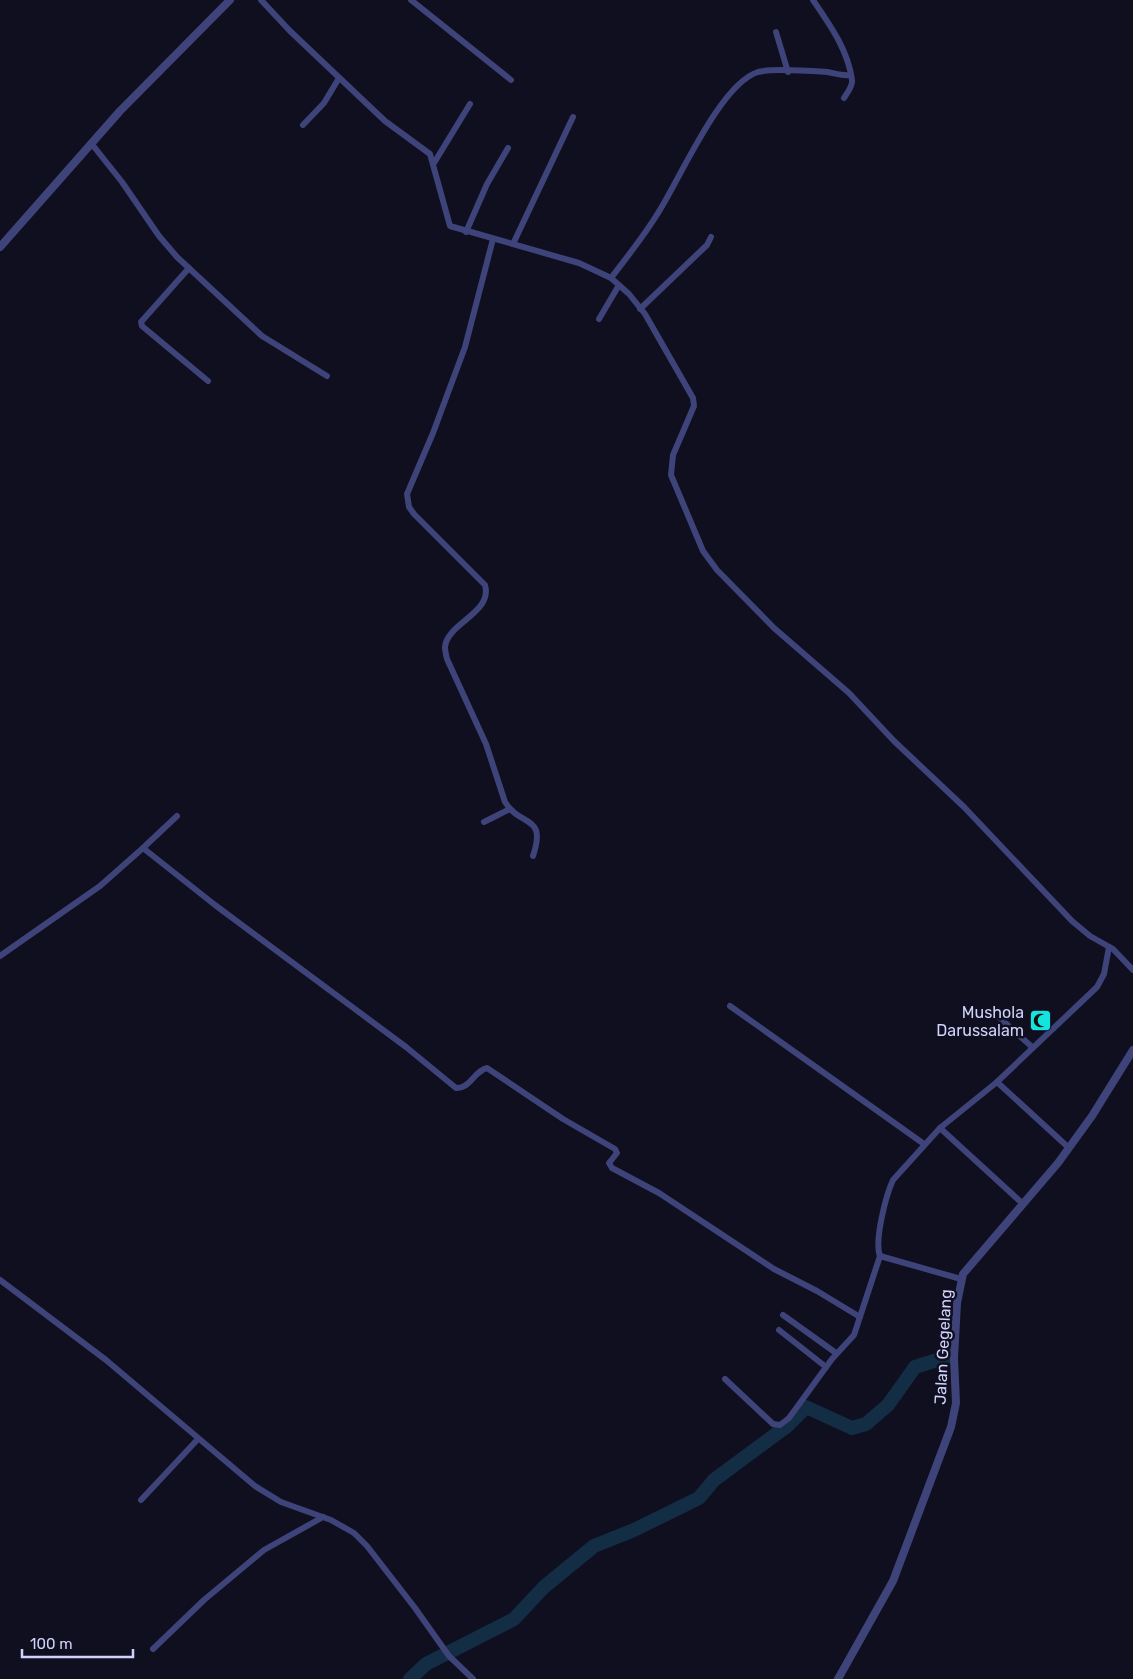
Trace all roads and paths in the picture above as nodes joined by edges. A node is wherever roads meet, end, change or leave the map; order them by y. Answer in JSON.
{"nodes":[{"id":1,"x":230,"y":0,"type":"edge"},
{"id":2,"x":261,"y":0,"type":"edge"},
{"id":3,"x":411,"y":0,"type":"edge"},
{"id":4,"x":813,"y":0,"type":"edge"},
{"id":5,"x":776,"y":32,"type":"dead end"},
{"id":6,"x":788,"y":72,"type":"junction"},
{"id":7,"x":849,"y":75,"type":"junction"},
{"id":8,"x":339,"y":78,"type":"junction"},
{"id":9,"x":511,"y":80,"type":"dead end"},
{"id":10,"x":844,"y":98,"type":"dead end"},
{"id":11,"x":470,"y":104,"type":"dead end"},
{"id":12,"x":573,"y":117,"type":"dead end"},
{"id":13,"x":303,"y":124,"type":"dead end"},
{"id":14,"x":91,"y":143,"type":"junction"},
{"id":15,"x":508,"y":148,"type":"dead end"},
{"id":16,"x":434,"y":163,"type":"junction"},
{"id":17,"x":466,"y":232,"type":"junction"},
{"id":18,"x":711,"y":237,"type":"dead end"},
{"id":19,"x":493,"y":239,"type":"junction"},
{"id":20,"x":513,"y":244,"type":"junction"},
{"id":21,"x":0,"y":247,"type":"edge"},
{"id":22,"x":189,"y":268,"type":"junction"},
{"id":23,"x":611,"y":278,"type":"junction"},
{"id":24,"x":619,"y":285,"type":"junction"},
{"id":25,"x":640,"y":309,"type":"junction"},
{"id":26,"x":598,"y":318,"type":"dead end"},
{"id":27,"x":327,"y":376,"type":"dead end"},
{"id":28,"x":208,"y":381,"type":"dead end"},
{"id":29,"x":510,"y":809,"type":"junction"},
{"id":30,"x":177,"y":816,"type":"dead end"},
{"id":31,"x":484,"y":822,"type":"dead end"},
{"id":32,"x":143,"y":848,"type":"junction"},
{"id":33,"x":533,"y":856,"type":"dead end"},
{"id":34,"x":1109,"y":947,"type":"junction"},
{"id":35,"x":0,"y":956,"type":"edge"},
{"id":36,"x":1133,"y":970,"type":"edge"},
{"id":37,"x":730,"y":1006,"type":"dead end"},
{"id":38,"x":991,"y":1010,"type":"dead end"},
{"id":39,"x":1032,"y":1047,"type":"junction"},
{"id":40,"x":1133,"y":1050,"type":"edge"},
{"id":41,"x":997,"y":1082,"type":"junction"},
{"id":42,"x":940,"y":1128,"type":"junction"},
{"id":43,"x":924,"y":1144,"type":"junction"},
{"id":44,"x":1069,"y":1148,"type":"junction"},
{"id":45,"x":1023,"y":1204,"type":"junction"},
{"id":46,"x":880,"y":1256,"type":"junction"},
{"id":47,"x":961,"y":1279,"type":"junction"},
{"id":48,"x":0,"y":1280,"type":"edge"},
{"id":49,"x":783,"y":1315,"type":"dead end"},
{"id":50,"x":860,"y":1318,"type":"junction"},
{"id":51,"x":779,"y":1330,"type":"dead end"},
{"id":52,"x":836,"y":1353,"type":"junction"},
{"id":53,"x":826,"y":1367,"type":"junction"},
{"id":54,"x":725,"y":1379,"type":"dead end"},
{"id":55,"x":198,"y":1439,"type":"junction"},
{"id":56,"x":141,"y":1500,"type":"dead end"},
{"id":57,"x":322,"y":1517,"type":"junction"},
{"id":58,"x":153,"y":1649,"type":"dead end"},
{"id":59,"x":473,"y":1679,"type":"edge"},
{"id":60,"x":838,"y":1679,"type":"edge"}],
"edges":[{"from":1,"to":14,"type":"street"},
{"from":2,"to":8,"type":"street"},
{"from":3,"to":9,"type":"street"},
{"from":4,"to":7,"type":"street"},
{"from":5,"to":6,"type":"street"},
{"from":6,"to":7,"type":"street"},
{"from":6,"to":23,"type":"street"},
{"from":7,"to":10,"type":"street"},
{"from":8,"to":13,"type":"street"},
{"from":8,"to":16,"type":"street"},
{"from":11,"to":16,"type":"street"},
{"from":12,"to":20,"type":"street"},
{"from":14,"to":21,"type":"street"},
{"from":14,"to":22,"type":"street"},
{"from":15,"to":17,"type":"street"},
{"from":16,"to":17,"type":"street"},
{"from":17,"to":19,"type":"street"},
{"from":18,"to":25,"type":"street"},
{"from":19,"to":20,"type":"street"},
{"from":19,"to":29,"type":"street"},
{"from":20,"to":23,"type":"street"},
{"from":22,"to":27,"type":"street"},
{"from":22,"to":28,"type":"street"},
{"from":23,"to":24,"type":"street"},
{"from":24,"to":25,"type":"street"},
{"from":24,"to":26,"type":"street"},
{"from":25,"to":34,"type":"street"},
{"from":29,"to":31,"type":"street"},
{"from":29,"to":33,"type":"street"},
{"from":30,"to":32,"type":"street"},
{"from":32,"to":35,"type":"street"},
{"from":32,"to":50,"type":"street"},
{"from":34,"to":36,"type":"street"},
{"from":34,"to":39,"type":"street"},
{"from":37,"to":43,"type":"street"},
{"from":38,"to":39,"type":"street"},
{"from":39,"to":41,"type":"street"},
{"from":40,"to":44,"type":"street","name":"Jalan Gegelang"},
{"from":41,"to":42,"type":"street"},
{"from":41,"to":44,"type":"street"},
{"from":42,"to":43,"type":"street"},
{"from":42,"to":45,"type":"street"},
{"from":43,"to":46,"type":"street"},
{"from":44,"to":45,"type":"street","name":"Jalan Gegelang"},
{"from":45,"to":47,"type":"street","name":"Jalan Gegelang"},
{"from":46,"to":47,"type":"street"},
{"from":46,"to":50,"type":"street"},
{"from":47,"to":60,"type":"street","name":"Jalan Gegelang"},
{"from":48,"to":55,"type":"street"},
{"from":49,"to":52,"type":"street"},
{"from":50,"to":52,"type":"street"},
{"from":51,"to":53,"type":"street"},
{"from":52,"to":53,"type":"street"},
{"from":53,"to":54,"type":"street"},
{"from":55,"to":56,"type":"street"},
{"from":55,"to":57,"type":"street"},
{"from":57,"to":58,"type":"street"},
{"from":57,"to":59,"type":"street"}]}
